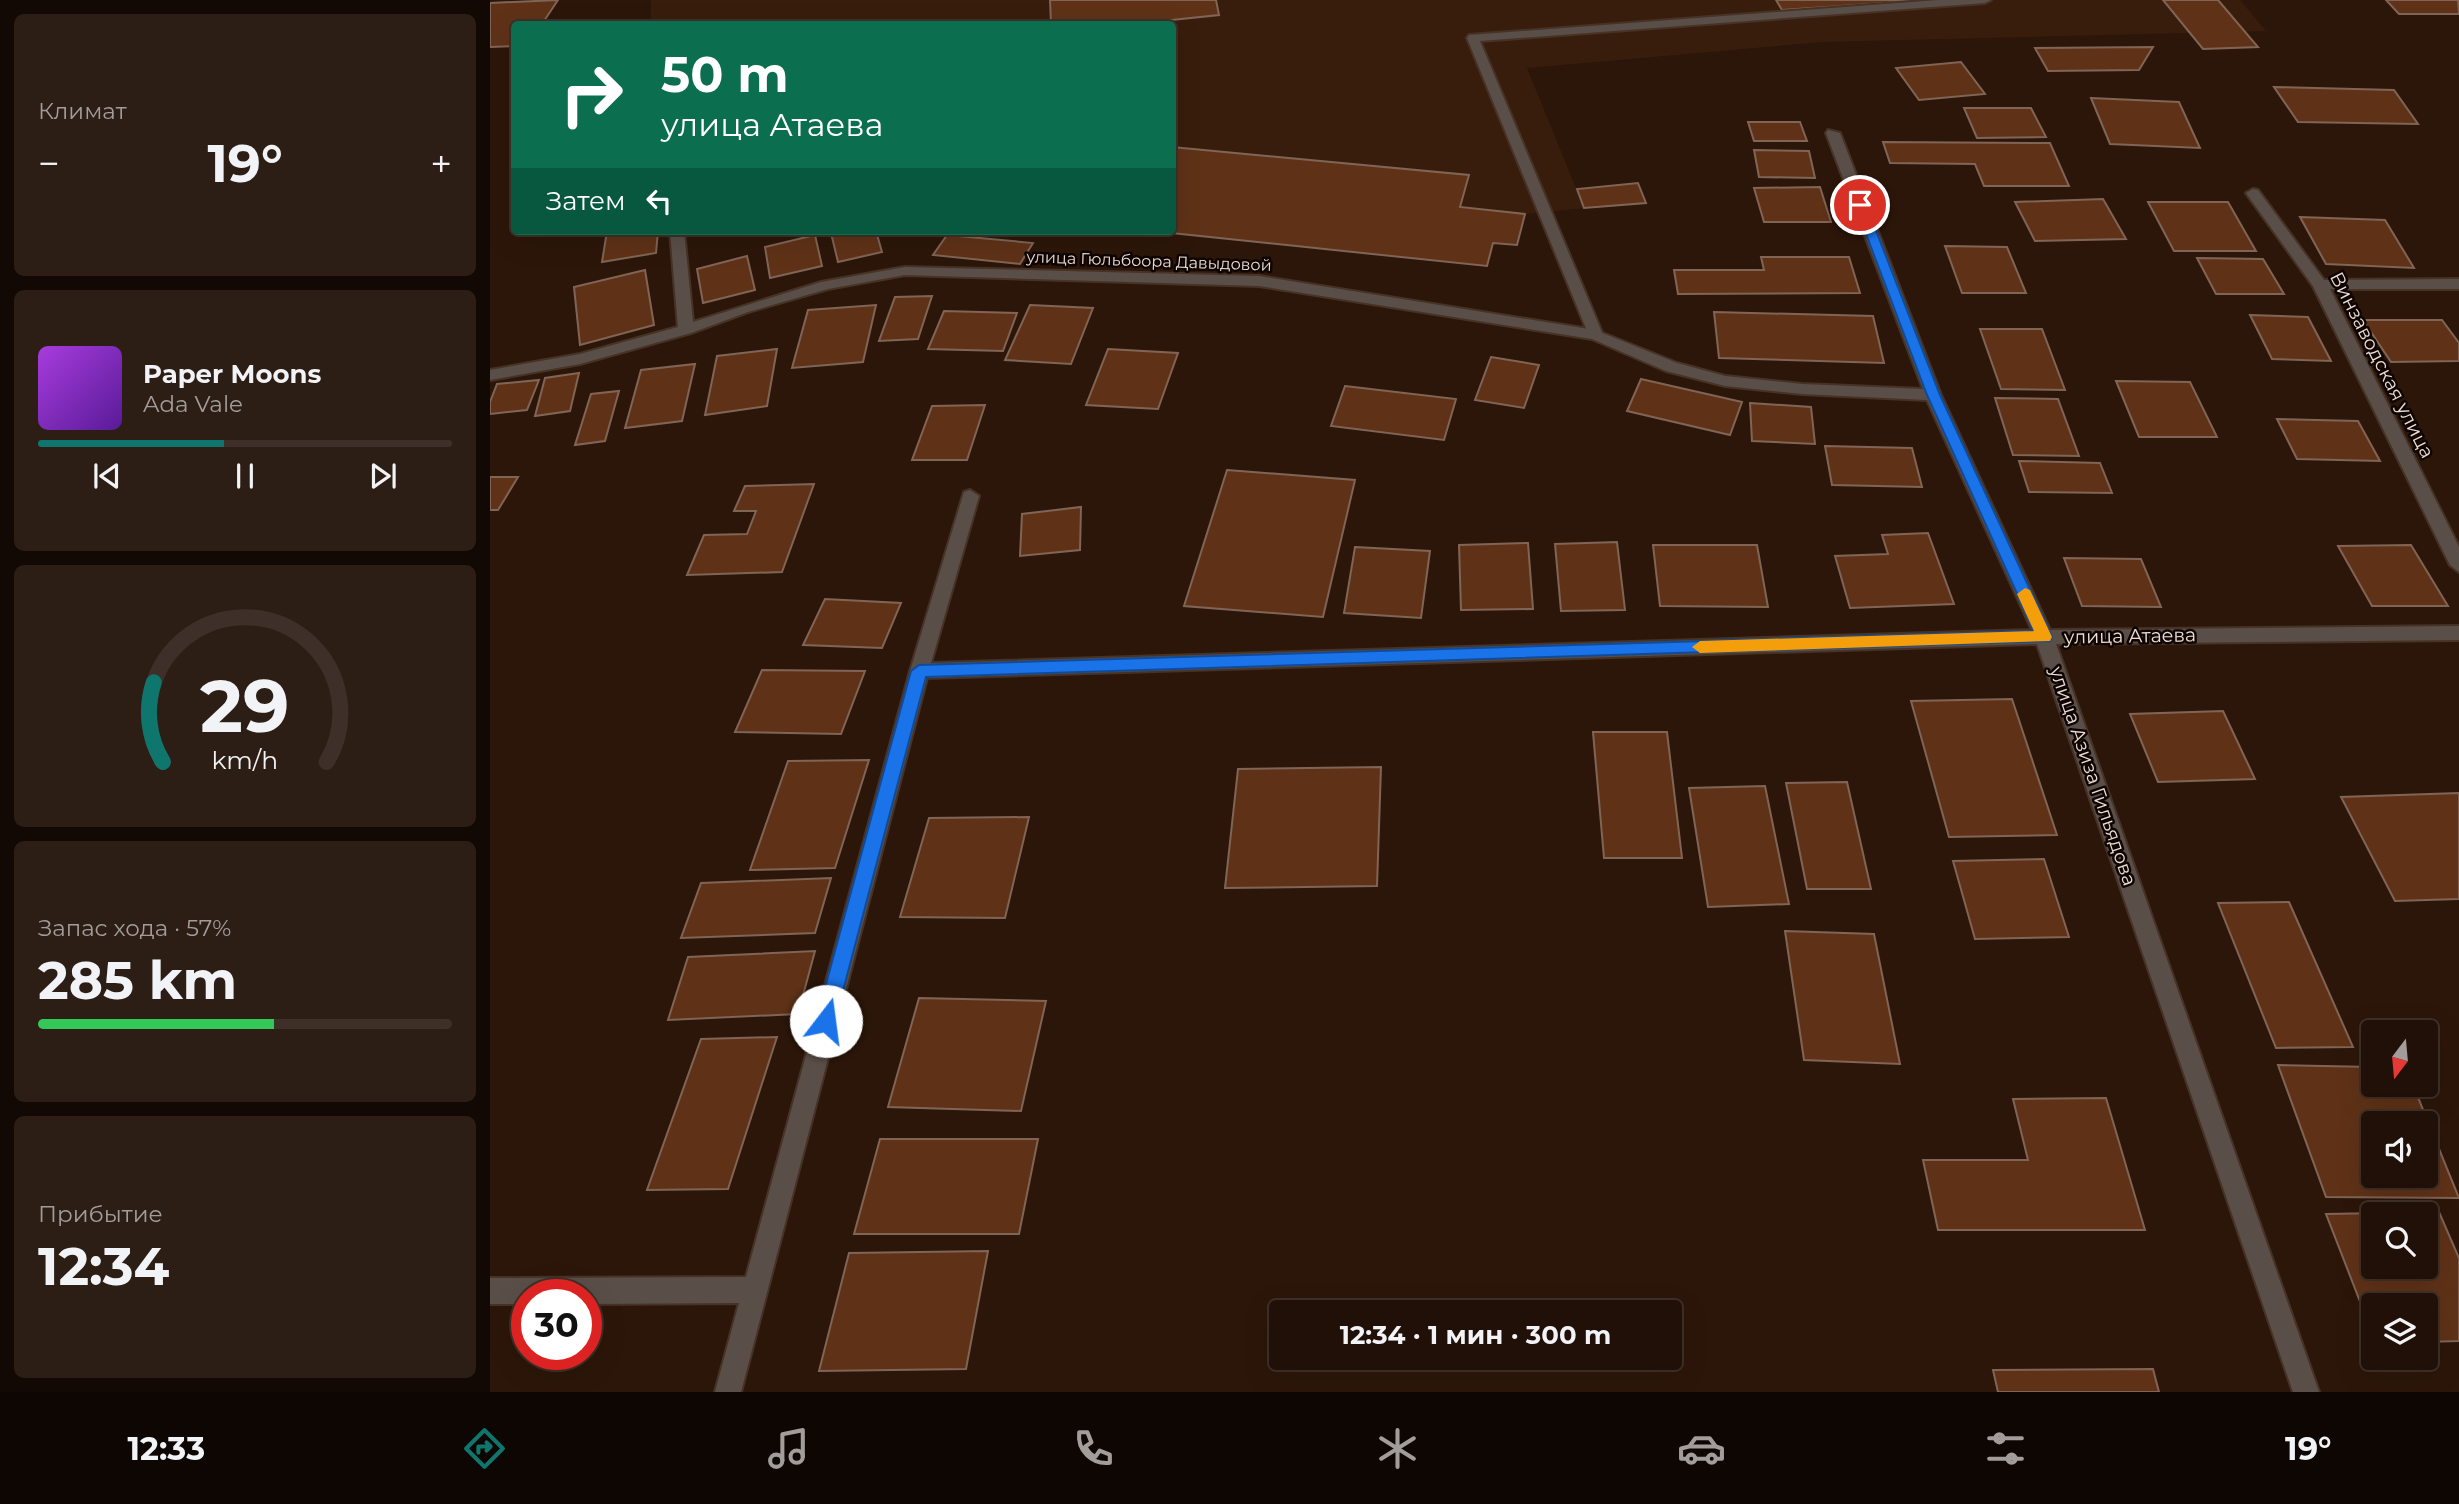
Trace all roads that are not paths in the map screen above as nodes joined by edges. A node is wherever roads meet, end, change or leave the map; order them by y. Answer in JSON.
{"nodes":[{"id":1,"x":1985,"y":0,"type":"edge"},
{"id":2,"x":1833,"y":133,"type":"dead end"},
{"id":3,"x":2253,"y":193,"type":"dead end"},
{"id":4,"x":677,"y":235,"type":"edge"},
{"id":5,"x":2459,"y":284,"type":"edge"},
{"id":6,"x":2320,"y":285,"type":"junction"},
{"id":7,"x":687,"y":330,"type":"junction"},
{"id":8,"x":1595,"y":335,"type":"junction"},
{"id":9,"x":490,"y":375,"type":"edge"},
{"id":10,"x":1933,"y":395,"type":"junction"},
{"id":11,"x":970,"y":496,"type":"dead end"},
{"id":12,"x":2459,"y":565,"type":"edge"},
{"id":13,"x":2459,"y":633,"type":"edge"},
{"id":14,"x":2044,"y":637,"type":"junction"},
{"id":15,"x":919,"y":671,"type":"junction"},
{"id":16,"x":754,"y":1290,"type":"junction"},
{"id":17,"x":490,"y":1291,"type":"edge"},
{"id":18,"x":728,"y":1392,"type":"edge"},
{"id":19,"x":2306,"y":1392,"type":"edge"}],
"edges":[{"from":1,"to":8,"type":"lane"},
{"from":2,"to":10,"type":"street","name":"улица Азиза Гильядова"},
{"from":3,"to":6,"type":"street","name":"Винзаводская улица"},
{"from":4,"to":7,"type":"street"},
{"from":5,"to":6,"type":"street"},
{"from":6,"to":12,"type":"street","name":"Винзаводская улица"},
{"from":7,"to":8,"type":"street","name":"улица Гюльбоора Давыдовой"},
{"from":7,"to":9,"type":"street","name":"улица Гюльбоора Давыдовой"},
{"from":8,"to":10,"type":"street","name":"улица Гюльбоора Давыдовой"},
{"from":10,"to":14,"type":"street","name":"улица Азиза Гильядова"},
{"from":11,"to":15,"type":"street"},
{"from":13,"to":14,"type":"street","name":"улица Атаева"},
{"from":14,"to":15,"type":"street","name":"улица Атаева"},
{"from":14,"to":19,"type":"street","name":"улица Азиза Гильядова"},
{"from":15,"to":16,"type":"street"},
{"from":16,"to":17,"type":"street"},
{"from":16,"to":18,"type":"street"}]}
